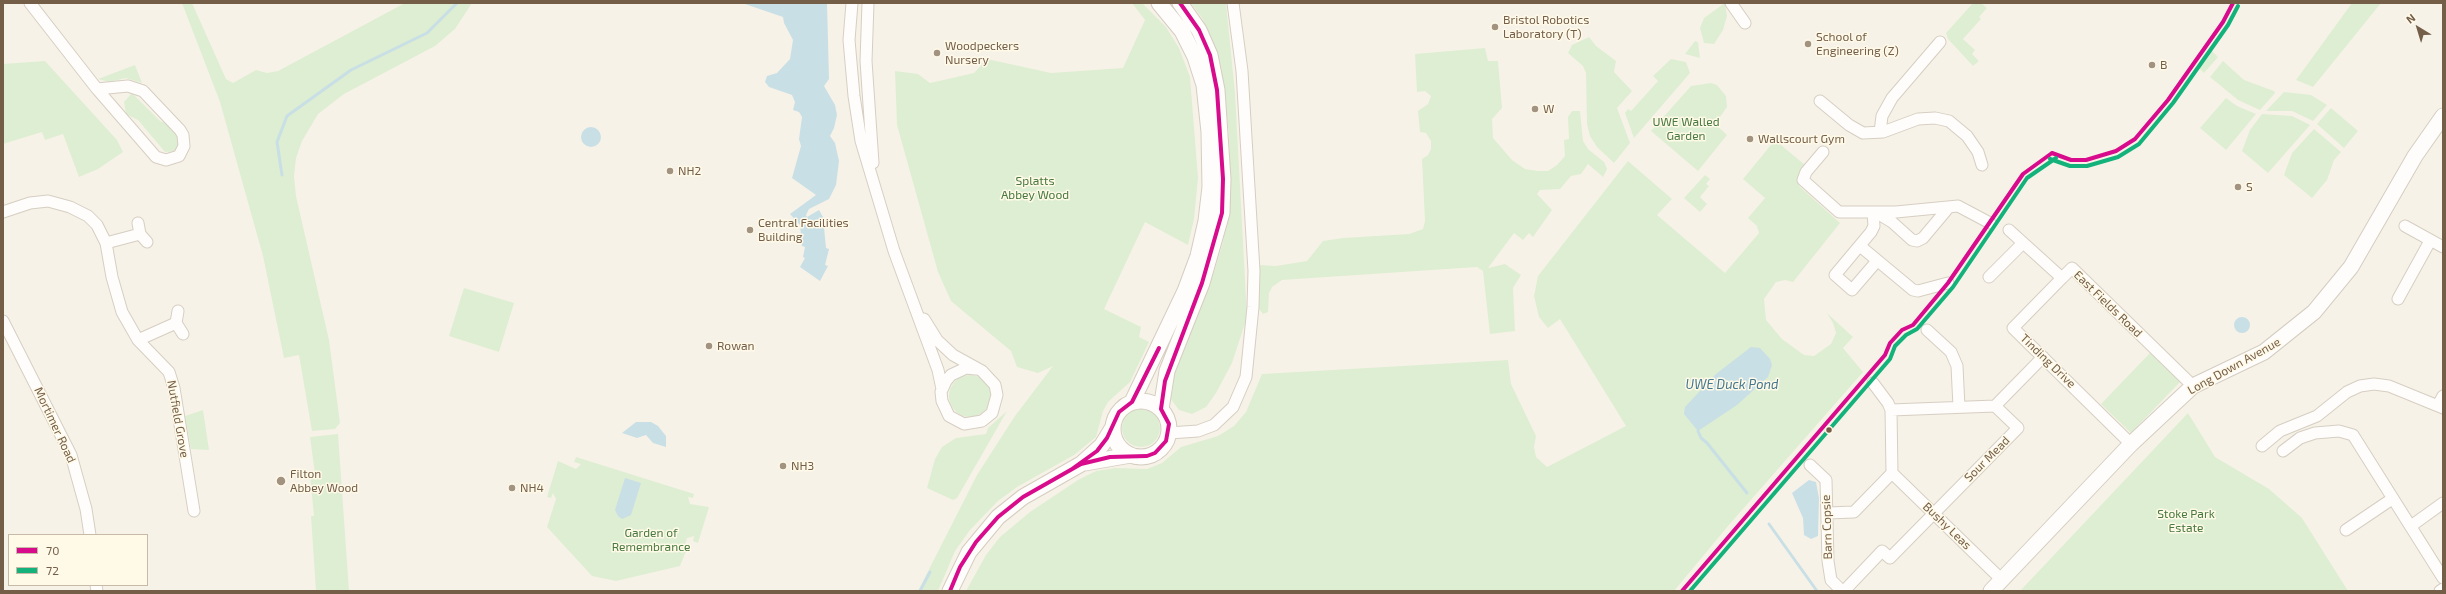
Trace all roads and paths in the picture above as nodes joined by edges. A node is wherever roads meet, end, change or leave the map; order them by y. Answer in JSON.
{"nodes":[{"id":1,"x":30,"y":3,"type":"edge"},
{"id":2,"x":852,"y":3,"type":"edge"},
{"id":3,"x":868,"y":3,"type":"edge"},
{"id":4,"x":1159,"y":3,"type":"edge"},
{"id":5,"x":1180,"y":3,"type":"edge"},
{"id":6,"x":1233,"y":3,"type":"edge"},
{"id":7,"x":1731,"y":3,"type":"edge"},
{"id":8,"x":1745,"y":23,"type":"dead end"},
{"id":9,"x":1940,"y":42,"type":"dead end"},
{"id":10,"x":115,"y":88,"type":"junction"},
{"id":11,"x":97,"y":89,"type":"junction"},
{"id":12,"x":1820,"y":101,"type":"dead end"},
{"id":13,"x":116,"y":112,"type":"junction"},
{"id":14,"x":2443,"y":116,"type":"edge"},
{"id":15,"x":1880,"y":132,"type":"junction"},
{"id":16,"x":1823,"y":152,"type":"dead end"},
{"id":17,"x":1982,"y":165,"type":"dead end"},
{"id":18,"x":876,"y":189,"type":"junction"},
{"id":19,"x":1949,"y":207,"type":"junction"},
{"id":20,"x":3,"y":212,"type":"edge"},
{"id":21,"x":1873,"y":212,"type":"junction"},
{"id":22,"x":138,"y":223,"type":"dead end"},
{"id":23,"x":1990,"y":224,"type":"dead end"},
{"id":24,"x":2405,"y":226,"type":"dead end"},
{"id":25,"x":2009,"y":230,"type":"dead end"},
{"id":26,"x":2430,"y":241,"type":"junction"},
{"id":27,"x":106,"y":243,"type":"junction"},
{"id":28,"x":2022,"y":243,"type":"junction"},
{"id":29,"x":1860,"y":246,"type":"junction"},
{"id":30,"x":2443,"y":247,"type":"edge"},
{"id":31,"x":1877,"y":260,"type":"junction"},
{"id":32,"x":1989,"y":277,"type":"dead end"},
{"id":33,"x":2062,"y":278,"type":"junction"},
{"id":34,"x":1948,"y":283,"type":"dead end"},
{"id":35,"x":2398,"y":299,"type":"dead end"},
{"id":36,"x":914,"y":304,"type":"junction"},
{"id":37,"x":178,"y":311,"type":"dead end"},
{"id":38,"x":3,"y":321,"type":"edge"},
{"id":39,"x":176,"y":323,"type":"junction"},
{"id":40,"x":1927,"y":330,"type":"dead end"},
{"id":41,"x":183,"y":334,"type":"dead end"},
{"id":42,"x":138,"y":340,"type":"junction"},
{"id":43,"x":2044,"y":357,"type":"junction"},
{"id":44,"x":975,"y":369,"type":"junction"},
{"id":45,"x":1872,"y":383,"type":"dead end"},
{"id":46,"x":2192,"y":386,"type":"junction"},
{"id":47,"x":942,"y":389,"type":"junction"},
{"id":48,"x":1132,"y":402,"type":"junction"},
{"id":49,"x":2441,"y":403,"type":"edge"},
{"id":50,"x":1995,"y":406,"type":"junction"},
{"id":51,"x":1959,"y":407,"type":"junction"},
{"id":52,"x":1161,"y":410,"type":"junction"},
{"id":53,"x":1891,"y":410,"type":"junction"},
{"id":54,"x":1113,"y":427,"type":"junction"},
{"id":55,"x":1169,"y":433,"type":"junction"},
{"id":56,"x":2132,"y":444,"type":"junction"},
{"id":57,"x":2262,"y":446,"type":"dead end"},
{"id":58,"x":2283,"y":451,"type":"dead end"},
{"id":59,"x":1131,"y":455,"type":"junction"},
{"id":60,"x":1081,"y":464,"type":"junction"},
{"id":61,"x":1810,"y":465,"type":"dead end"},
{"id":62,"x":1892,"y":473,"type":"junction"},
{"id":63,"x":2392,"y":499,"type":"junction"},
{"id":64,"x":2443,"y":503,"type":"edge"},
{"id":65,"x":194,"y":511,"type":"dead end"},
{"id":66,"x":1828,"y":513,"type":"junction"},
{"id":67,"x":1934,"y":513,"type":"junction"},
{"id":68,"x":2411,"y":526,"type":"junction"},
{"id":69,"x":2346,"y":530,"type":"dead end"},
{"id":70,"x":90,"y":534,"type":"edge"},
{"id":71,"x":2443,"y":578,"type":"edge"},
{"id":72,"x":2002,"y":580,"type":"junction"},
{"id":73,"x":2443,"y":589,"type":"edge"},
{"id":74,"x":950,"y":591,"type":"edge"},
{"id":75,"x":1843,"y":591,"type":"edge"},
{"id":76,"x":1991,"y":591,"type":"edge"},
{"id":77,"x":2440,"y":591,"type":"edge"}],
"edges":[{"from":1,"to":11,"type":"street"},
{"from":2,"to":18,"type":"street"},
{"from":3,"to":18,"type":"street"},
{"from":4,"to":48,"type":"street"},
{"from":5,"to":52,"type":"street"},
{"from":6,"to":55,"type":"street"},
{"from":7,"to":8,"type":"street"},
{"from":9,"to":15,"type":"street"},
{"from":10,"to":11,"type":"street"},
{"from":10,"to":13,"type":"street"},
{"from":10,"to":13,"type":"street"},
{"from":11,"to":13,"type":"street"},
{"from":12,"to":15,"type":"street"},
{"from":14,"to":46,"type":"street","name":"Long Down Avenue"},
{"from":15,"to":17,"type":"street"},
{"from":16,"to":21,"type":"street"},
{"from":18,"to":36,"type":"street"},
{"from":19,"to":21,"type":"street"},
{"from":19,"to":21,"type":"street"},
{"from":19,"to":23,"type":"street"},
{"from":20,"to":27,"type":"street","name":"Nutfield Grove"},
{"from":21,"to":29,"type":"street"},
{"from":22,"to":27,"type":"street"},
{"from":24,"to":26,"type":"street"},
{"from":25,"to":28,"type":"street","name":"East Fields Road"},
{"from":26,"to":30,"type":"street"},
{"from":26,"to":35,"type":"street"},
{"from":27,"to":42,"type":"street","name":"Nutfield Grove"},
{"from":28,"to":32,"type":"street"},
{"from":28,"to":33,"type":"street","name":"East Fields Road"},
{"from":29,"to":31,"type":"street"},
{"from":29,"to":31,"type":"street"},
{"from":31,"to":34,"type":"street"},
{"from":33,"to":43,"type":"street","name":"Tinding Drive"},
{"from":33,"to":46,"type":"street","name":"East Fields Road"},
{"from":36,"to":44,"type":"street"},
{"from":36,"to":47,"type":"street"},
{"from":37,"to":39,"type":"street"},
{"from":38,"to":70,"type":"street","name":"Mortimer Road"},
{"from":39,"to":41,"type":"street"},
{"from":39,"to":42,"type":"street"},
{"from":40,"to":51,"type":"street"},
{"from":42,"to":65,"type":"street","name":"Nutfield Grove"},
{"from":43,"to":50,"type":"street"},
{"from":43,"to":56,"type":"street","name":"Tinding Drive"},
{"from":44,"to":47,"type":"street"},
{"from":44,"to":47,"type":"street"},
{"from":45,"to":53,"type":"street"},
{"from":46,"to":56,"type":"street","name":"Long Down Avenue"},
{"from":48,"to":52,"type":"street"},
{"from":48,"to":54,"type":"street"},
{"from":49,"to":57,"type":"street"},
{"from":50,"to":51,"type":"street"},
{"from":50,"to":67,"type":"street","name":"Sour Mead"},
{"from":51,"to":53,"type":"street"},
{"from":52,"to":55,"type":"street"},
{"from":53,"to":62,"type":"street"},
{"from":54,"to":59,"type":"street"},
{"from":54,"to":60,"type":"street"},
{"from":55,"to":59,"type":"street"},
{"from":56,"to":72,"type":"street","name":"Long Down Avenue"},
{"from":58,"to":63,"type":"street"},
{"from":59,"to":60,"type":"street"},
{"from":60,"to":74,"type":"street"},
{"from":61,"to":66,"type":"street","name":"Barn Copsie"},
{"from":62,"to":66,"type":"street"},
{"from":62,"to":67,"type":"street","name":"Bushy Leas"},
{"from":63,"to":68,"type":"street"},
{"from":63,"to":69,"type":"street"},
{"from":64,"to":68,"type":"street"},
{"from":66,"to":75,"type":"street","name":"Barn Copsie"},
{"from":67,"to":72,"type":"street","name":"Bushy Leas"},
{"from":67,"to":75,"type":"street"},
{"from":68,"to":71,"type":"street"},
{"from":72,"to":76,"type":"street","name":"Long Down Avenue"},
{"from":73,"to":77,"type":"street"}]}
